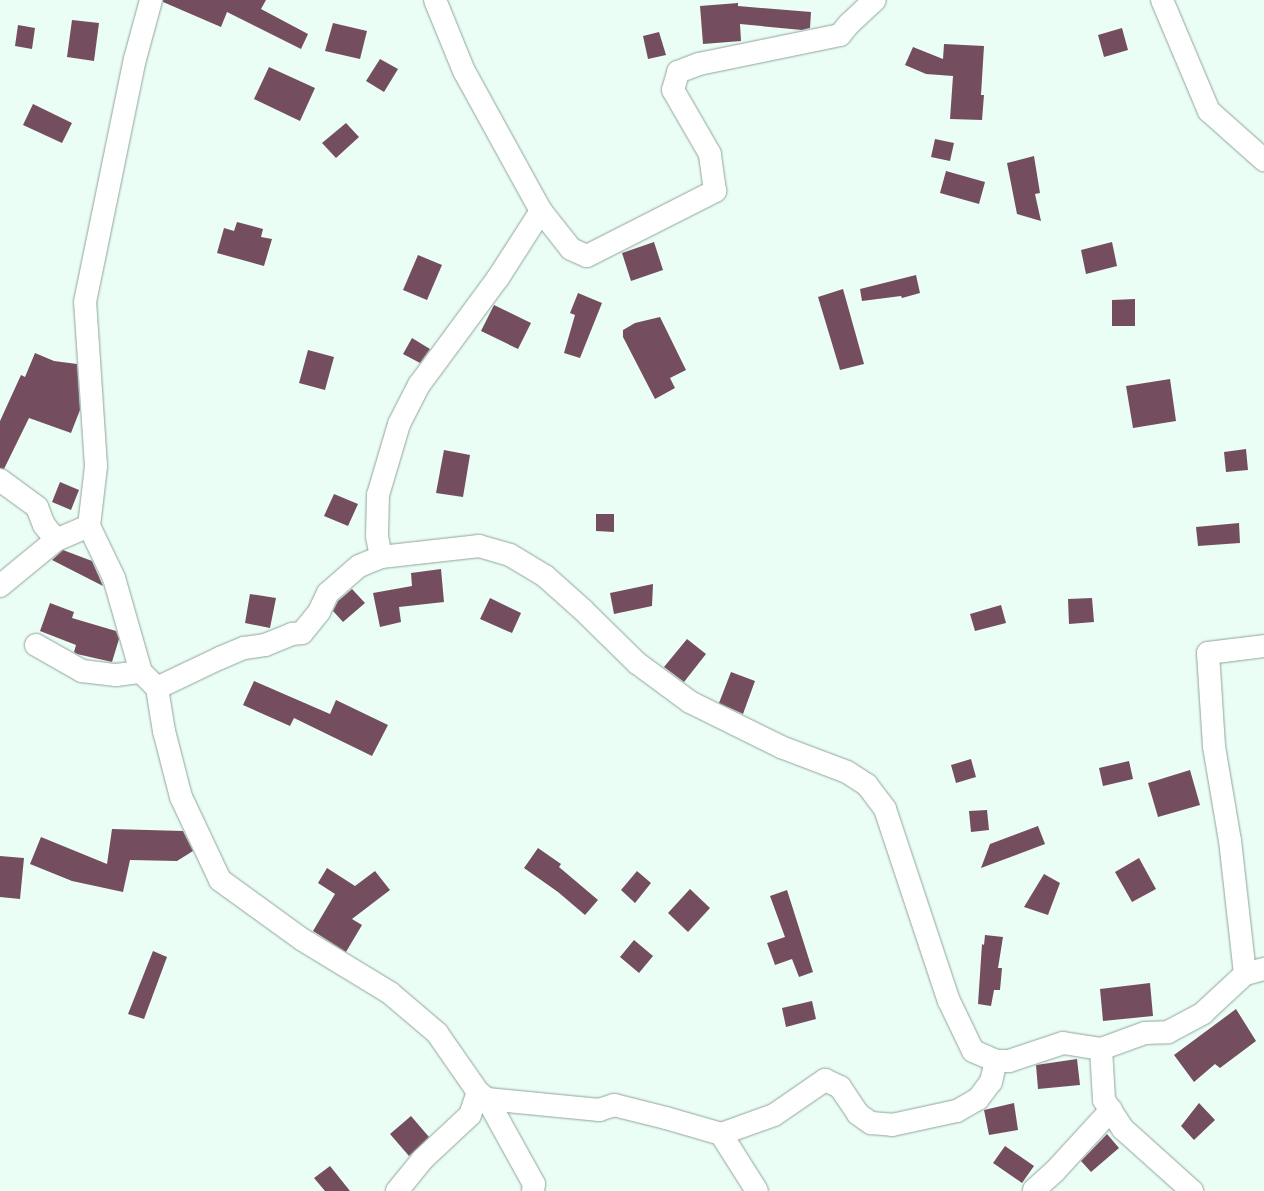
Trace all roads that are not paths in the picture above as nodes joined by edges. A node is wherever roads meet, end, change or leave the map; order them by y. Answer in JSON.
{"nodes":[{"id":1,"x":151,"y":0,"type":"edge"},
{"id":2,"x":435,"y":0,"type":"edge"},
{"id":3,"x":875,"y":0,"type":"edge"},
{"id":4,"x":1162,"y":0,"type":"edge"},
{"id":5,"x":1264,"y":160,"type":"edge"},
{"id":6,"x":540,"y":211,"type":"junction"},
{"id":7,"x":0,"y":480,"type":"edge"},
{"id":8,"x":89,"y":526,"type":"junction"},
{"id":9,"x":56,"y":540,"type":"junction"},
{"id":10,"x":381,"y":557,"type":"junction"},
{"id":11,"x":0,"y":586,"type":"edge"},
{"id":12,"x":36,"y":645,"type":"dead end"},
{"id":13,"x":1264,"y":646,"type":"edge"},
{"id":14,"x":141,"y":672,"type":"junction"},
{"id":15,"x":157,"y":688,"type":"junction"},
{"id":16,"x":1255,"y":972,"type":"edge"},
{"id":17,"x":1101,"y":1049,"type":"junction"},
{"id":18,"x":996,"y":1061,"type":"junction"},
{"id":19,"x":482,"y":1095,"type":"junction"},
{"id":20,"x":1111,"y":1110,"type":"junction"},
{"id":21,"x":721,"y":1134,"type":"junction"},
{"id":22,"x":1034,"y":1190,"type":"dead end"},
{"id":23,"x":397,"y":1191,"type":"edge"},
{"id":24,"x":533,"y":1191,"type":"edge"},
{"id":25,"x":756,"y":1191,"type":"edge"},
{"id":26,"x":1192,"y":1191,"type":"edge"}],
"edges":[{"from":1,"to":8,"type":"street"},
{"from":2,"to":6,"type":"street"},
{"from":3,"to":6,"type":"street"},
{"from":4,"to":5,"type":"street"},
{"from":6,"to":10,"type":"street"},
{"from":7,"to":9,"type":"street"},
{"from":8,"to":9,"type":"street"},
{"from":8,"to":14,"type":"street"},
{"from":9,"to":11,"type":"street"},
{"from":10,"to":15,"type":"street"},
{"from":10,"to":18,"type":"street"},
{"from":12,"to":14,"type":"street"},
{"from":13,"to":16,"type":"street"},
{"from":14,"to":15,"type":"street"},
{"from":15,"to":19,"type":"street"},
{"from":16,"to":17,"type":"street"},
{"from":17,"to":18,"type":"street"},
{"from":17,"to":20,"type":"street"},
{"from":18,"to":21,"type":"street"},
{"from":19,"to":21,"type":"street"},
{"from":19,"to":23,"type":"street"},
{"from":19,"to":24,"type":"street"},
{"from":20,"to":22,"type":"street"},
{"from":20,"to":26,"type":"street"},
{"from":21,"to":25,"type":"street"}]}
